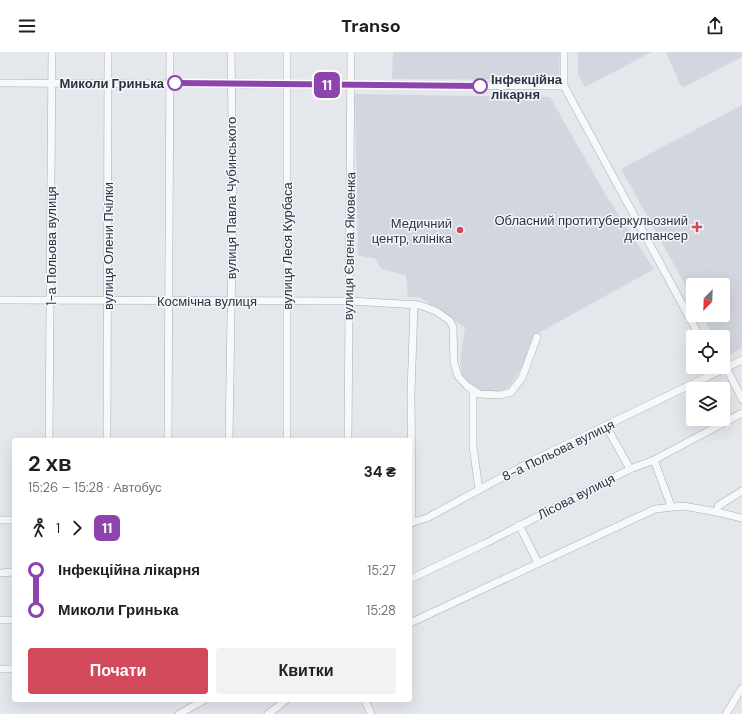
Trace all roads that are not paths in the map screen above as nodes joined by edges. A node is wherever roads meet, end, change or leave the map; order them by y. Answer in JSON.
{"nodes":[{"id":1,"x":52,"y":52,"type":"edge"},
{"id":2,"x":108,"y":52,"type":"edge"},
{"id":3,"x":170,"y":52,"type":"edge"},
{"id":4,"x":231,"y":52,"type":"edge"},
{"id":5,"x":287,"y":52,"type":"edge"},
{"id":6,"x":351,"y":52,"type":"edge"},
{"id":7,"x":564,"y":52,"type":"edge"},
{"id":8,"x":108,"y":82,"type":"junction"},
{"id":9,"x":0,"y":83,"type":"edge"},
{"id":10,"x":170,"y":83,"type":"junction"},
{"id":11,"x":52,"y":84,"type":"junction"},
{"id":12,"x":231,"y":84,"type":"junction"},
{"id":13,"x":287,"y":84,"type":"junction"},
{"id":14,"x":350,"y":85,"type":"junction"},
{"id":15,"x":564,"y":86,"type":"junction"},
{"id":16,"x":0,"y":300,"type":"edge"},
{"id":17,"x":108,"y":300,"type":"junction"},
{"id":18,"x":50,"y":301,"type":"junction"},
{"id":19,"x":168,"y":301,"type":"junction"},
{"id":20,"x":230,"y":301,"type":"junction"},
{"id":21,"x":349,"y":301,"type":"junction"},
{"id":22,"x":287,"y":302,"type":"junction"},
{"id":23,"x":414,"y":304,"type":"junction"},
{"id":24,"x":696,"y":330,"type":"edge"},
{"id":25,"x":537,"y":337,"type":"dead end"},
{"id":26,"x":742,"y":360,"type":"edge"},
{"id":27,"x":730,"y":367,"type":"edge"},
{"id":28,"x":710,"y":374,"type":"edge"},
{"id":29,"x":730,"y":374,"type":"edge"},
{"id":30,"x":473,"y":392,"type":"junction"},
{"id":31,"x":742,"y":399,"type":"edge"},
{"id":32,"x":742,"y":414,"type":"edge"},
{"id":33,"x":606,"y":426,"type":"junction"},
{"id":34,"x":49,"y":438,"type":"edge"},
{"id":35,"x":107,"y":438,"type":"edge"},
{"id":36,"x":168,"y":438,"type":"edge"},
{"id":37,"x":229,"y":438,"type":"edge"},
{"id":38,"x":287,"y":438,"type":"edge"},
{"id":39,"x":348,"y":438,"type":"edge"},
{"id":40,"x":411,"y":438,"type":"edge"},
{"id":41,"x":654,"y":460,"type":"junction"},
{"id":42,"x":630,"y":469,"type":"junction"},
{"id":43,"x":479,"y":490,"type":"junction"},
{"id":44,"x":742,"y":491,"type":"edge"},
{"id":45,"x":671,"y":506,"type":"junction"},
{"id":46,"x":717,"y":512,"type":"junction"},
{"id":47,"x":742,"y":518,"type":"edge"},
{"id":48,"x":0,"y":520,"type":"edge"},
{"id":49,"x":12,"y":520,"type":"edge"},
{"id":50,"x":412,"y":523,"type":"edge"},
{"id":51,"x":519,"y":525,"type":"junction"},
{"id":52,"x":538,"y":563,"type":"junction"},
{"id":53,"x":0,"y":572,"type":"edge"},
{"id":54,"x":12,"y":572,"type":"edge"},
{"id":55,"x":412,"y":578,"type":"edge"},
{"id":56,"x":0,"y":620,"type":"edge"},
{"id":57,"x":12,"y":620,"type":"edge"},
{"id":58,"x":412,"y":622,"type":"edge"},
{"id":59,"x":0,"y":669,"type":"edge"},
{"id":60,"x":12,"y":669,"type":"edge"},
{"id":61,"x":742,"y":688,"type":"edge"},
{"id":62,"x":200,"y":702,"type":"edge"},
{"id":63,"x":283,"y":702,"type":"edge"},
{"id":64,"x":366,"y":702,"type":"edge"},
{"id":65,"x":179,"y":714,"type":"edge"},
{"id":66,"x":268,"y":714,"type":"edge"},
{"id":67,"x":371,"y":714,"type":"edge"},
{"id":68,"x":726,"y":714,"type":"edge"}],
"edges":[{"from":1,"to":11,"type":"street","name":"1-а Польова вулиця"},
{"from":2,"to":8,"type":"street","name":"вулиця Олени Пчілки"},
{"from":3,"to":10,"type":"street"},
{"from":4,"to":12,"type":"street","name":"вулиця Павла Чубинського"},
{"from":5,"to":13,"type":"street","name":"вулиця Леся Курбаса"},
{"from":6,"to":14,"type":"street","name":"вулиця Євгена Яковенка"},
{"from":7,"to":15,"type":"street"},
{"from":8,"to":10,"type":"street"},
{"from":8,"to":11,"type":"street"},
{"from":8,"to":17,"type":"street","name":"вулиця Олени Пчілки"},
{"from":9,"to":11,"type":"street"},
{"from":10,"to":12,"type":"street"},
{"from":10,"to":19,"type":"street"},
{"from":11,"to":18,"type":"street","name":"1-а Польова вулиця"},
{"from":12,"to":13,"type":"street"},
{"from":12,"to":20,"type":"street","name":"вулиця Павла Чубинського"},
{"from":13,"to":14,"type":"street"},
{"from":13,"to":22,"type":"street","name":"вулиця Леся Курбаса"},
{"from":14,"to":15,"type":"street"},
{"from":14,"to":21,"type":"street","name":"вулиця Євгена Яковенка"},
{"from":15,"to":24,"type":"street"},
{"from":16,"to":18,"type":"street","name":"Космічна вулиця"},
{"from":17,"to":18,"type":"street","name":"Космічна вулиця"},
{"from":17,"to":19,"type":"street","name":"Космічна вулиця"},
{"from":17,"to":35,"type":"street","name":"вулиця Олени Пчілки"},
{"from":18,"to":34,"type":"street","name":"1-а Польова вулиця"},
{"from":19,"to":20,"type":"street","name":"Космічна вулиця"},
{"from":19,"to":36,"type":"street"},
{"from":20,"to":22,"type":"street","name":"Космічна вулиця"},
{"from":20,"to":37,"type":"street","name":"вулиця Павла Чубинського"},
{"from":21,"to":22,"type":"street","name":"Космічна вулиця"},
{"from":21,"to":23,"type":"street","name":"Космічна вулиця"},
{"from":21,"to":39,"type":"street","name":"вулиця Євгена Яковенка"},
{"from":22,"to":38,"type":"street","name":"вулиця Леся Курбаса"},
{"from":23,"to":30,"type":"street","name":"Космічна вулиця"},
{"from":23,"to":40,"type":"street"},
{"from":25,"to":30,"type":"street"},
{"from":26,"to":27,"type":"street","name":"8-а Польова вулиця"},
{"from":28,"to":33,"type":"street","name":"8-а Польова вулиця"},
{"from":29,"to":31,"type":"street"},
{"from":30,"to":43,"type":"street"},
{"from":32,"to":41,"type":"street","name":"Лісова вулиця"},
{"from":33,"to":42,"type":"street"},
{"from":33,"to":43,"type":"street","name":"8-а Польова вулиця"},
{"from":41,"to":42,"type":"street","name":"Лісова вулиця"},
{"from":41,"to":45,"type":"street"},
{"from":42,"to":51,"type":"street","name":"Лісова вулиця"},
{"from":43,"to":50,"type":"street","name":"8-а Польова вулиця"},
{"from":44,"to":46,"type":"street"},
{"from":45,"to":46,"type":"street"},
{"from":45,"to":52,"type":"street"},
{"from":46,"to":47,"type":"street"},
{"from":48,"to":49,"type":"street"},
{"from":51,"to":52,"type":"street"},
{"from":51,"to":55,"type":"street","name":"Лісова вулиця"},
{"from":52,"to":58,"type":"street"},
{"from":53,"to":54,"type":"street"},
{"from":56,"to":57,"type":"street"},
{"from":59,"to":60,"type":"street"},
{"from":61,"to":68,"type":"street"},
{"from":62,"to":65,"type":"street"},
{"from":63,"to":66,"type":"street"},
{"from":64,"to":67,"type":"street"}]}
